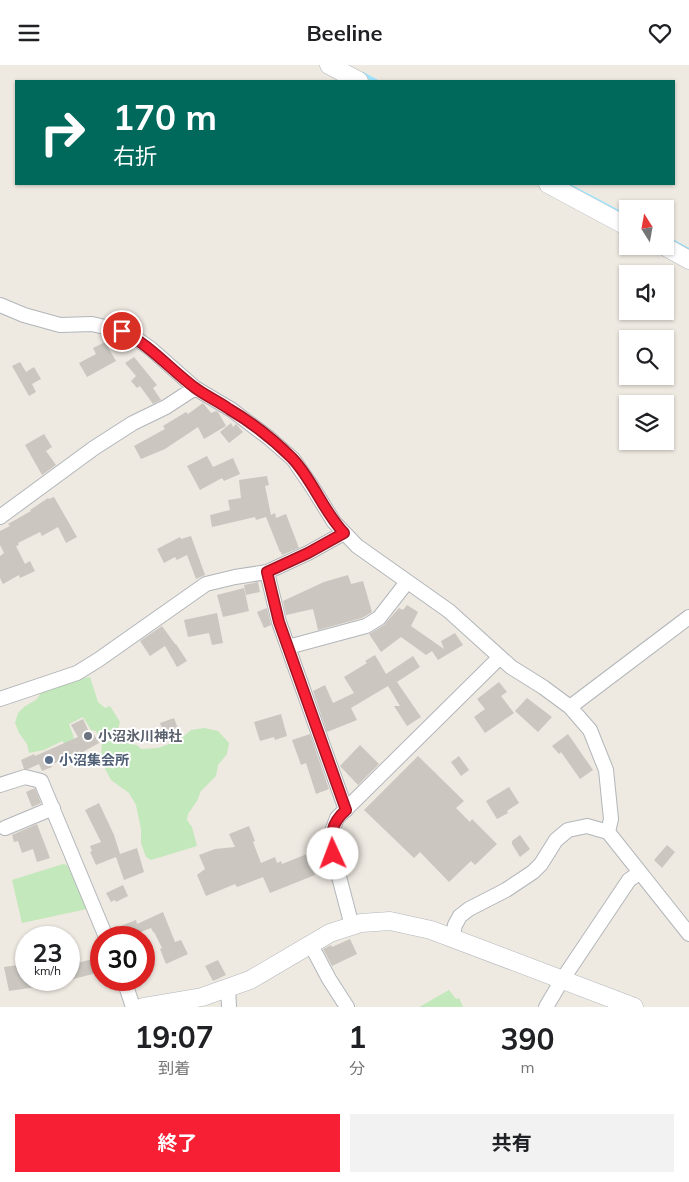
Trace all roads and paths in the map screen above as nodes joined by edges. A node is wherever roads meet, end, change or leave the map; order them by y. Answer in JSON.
{"nodes":[{"id":1,"x":329,"y":65,"type":"edge"},
{"id":2,"x":357,"y":80,"type":"edge"},
{"id":3,"x":550,"y":185,"type":"edge"},
{"id":4,"x":619,"y":222,"type":"edge"},
{"id":5,"x":674,"y":252,"type":"edge"},
{"id":6,"x":689,"y":260,"type":"edge"},
{"id":7,"x":0,"y":305,"type":"edge"},
{"id":8,"x":195,"y":388,"type":"junction"},
{"id":9,"x":0,"y":517,"type":"edge"},
{"id":10,"x":344,"y":533,"type":"junction"},
{"id":11,"x":267,"y":572,"type":"junction"},
{"id":12,"x":407,"y":582,"type":"junction"},
{"id":13,"x":689,"y":617,"type":"edge"},
{"id":14,"x":288,"y":647,"type":"junction"},
{"id":15,"x":500,"y":657,"type":"junction"},
{"id":16,"x":0,"y":699,"type":"edge"},
{"id":17,"x":570,"y":707,"type":"junction"},
{"id":18,"x":0,"y":785,"type":"edge"},
{"id":19,"x":54,"y":808,"type":"junction"},
{"id":20,"x":346,"y":810,"type":"junction"},
{"id":21,"x":5,"y":828,"type":"dead end"},
{"id":22,"x":608,"y":832,"type":"junction"},
{"id":23,"x":639,"y":873,"type":"junction"},
{"id":24,"x":352,"y":925,"type":"junction"},
{"id":25,"x":101,"y":926,"type":"edge"},
{"id":26,"x":689,"y":934,"type":"edge"},
{"id":27,"x":452,"y":938,"type":"junction"},
{"id":28,"x":310,"y":945,"type":"junction"},
{"id":29,"x":562,"y":980,"type":"junction"},
{"id":30,"x":228,"y":987,"type":"junction"},
{"id":31,"x":128,"y":991,"type":"edge"},
{"id":32,"x":133,"y":1007,"type":"edge"},
{"id":33,"x":143,"y":1007,"type":"edge"},
{"id":34,"x":230,"y":1007,"type":"edge"},
{"id":35,"x":346,"y":1007,"type":"edge"},
{"id":36,"x":546,"y":1007,"type":"edge"},
{"id":37,"x":634,"y":1007,"type":"edge"}],
"edges":[{"from":1,"to":2,"type":"street"},
{"from":3,"to":4,"type":"street"},
{"from":5,"to":6,"type":"street"},
{"from":7,"to":8,"type":"street"},
{"from":8,"to":9,"type":"street"},
{"from":8,"to":10,"type":"street"},
{"from":10,"to":11,"type":"street"},
{"from":10,"to":12,"type":"street"},
{"from":11,"to":14,"type":"street"},
{"from":11,"to":16,"type":"street"},
{"from":12,"to":14,"type":"street"},
{"from":12,"to":15,"type":"street"},
{"from":13,"to":17,"type":"street"},
{"from":14,"to":20,"type":"street"},
{"from":15,"to":17,"type":"street"},
{"from":15,"to":20,"type":"street"},
{"from":17,"to":22,"type":"street"},
{"from":18,"to":19,"type":"street"},
{"from":19,"to":21,"type":"street"},
{"from":19,"to":25,"type":"street"},
{"from":20,"to":24,"type":"street"},
{"from":22,"to":23,"type":"street"},
{"from":22,"to":27,"type":"street"},
{"from":23,"to":26,"type":"street"},
{"from":23,"to":29,"type":"street"},
{"from":24,"to":27,"type":"street"},
{"from":24,"to":28,"type":"street"},
{"from":27,"to":29,"type":"street"},
{"from":28,"to":30,"type":"street"},
{"from":28,"to":35,"type":"street"},
{"from":29,"to":36,"type":"street"},
{"from":29,"to":37,"type":"street"},
{"from":30,"to":33,"type":"street"},
{"from":30,"to":34,"type":"street"},
{"from":31,"to":32,"type":"street"}]}
